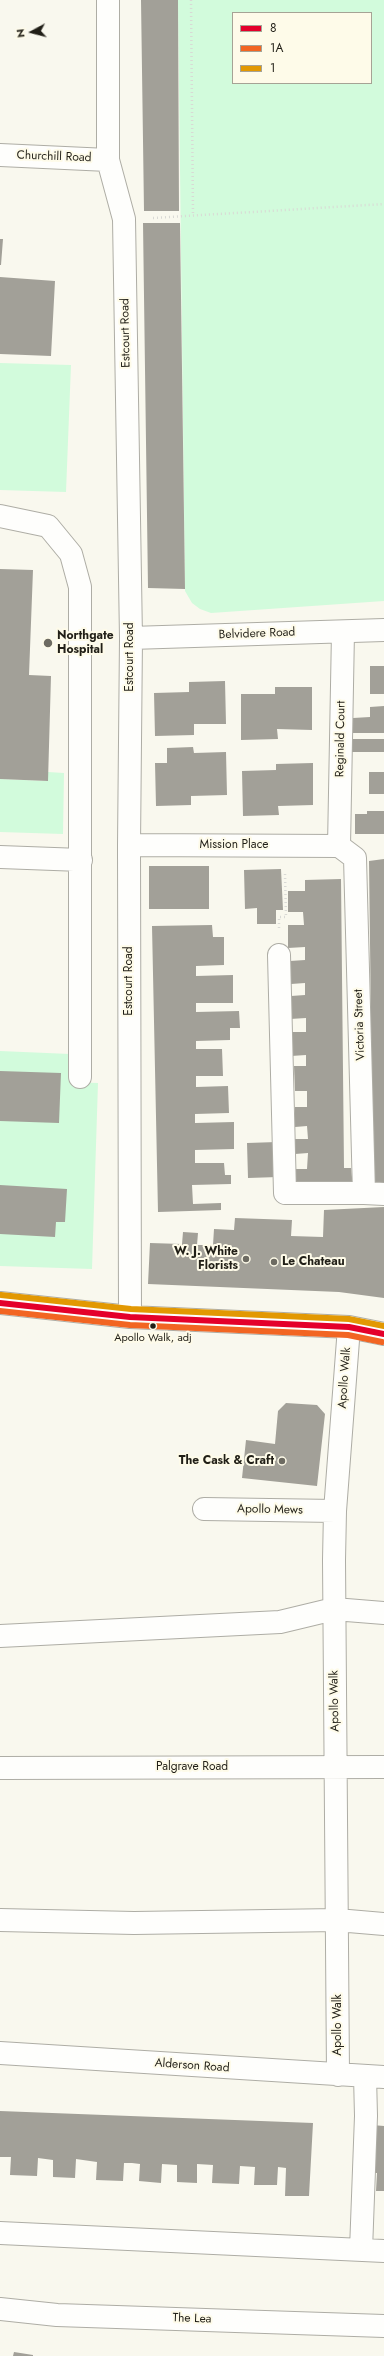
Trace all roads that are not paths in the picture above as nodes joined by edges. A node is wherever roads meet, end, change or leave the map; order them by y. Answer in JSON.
{"nodes":[{"id":1,"x":108,"y":0,"type":"edge"},
{"id":2,"x":0,"y":155,"type":"edge"},
{"id":3,"x":108,"y":160,"type":"junction"},
{"id":4,"x":0,"y":516,"type":"edge"},
{"id":5,"x":384,"y":630,"type":"edge"},
{"id":6,"x":343,"y":632,"type":"junction"},
{"id":7,"x":131,"y":638,"type":"junction"},
{"id":8,"x":129,"y":845,"type":"junction"},
{"id":9,"x":339,"y":846,"type":"junction"},
{"id":10,"x":0,"y":858,"type":"edge"},
{"id":11,"x":81,"y":860,"type":"junction"},
{"id":12,"x":279,"y":955,"type":"road end"},
{"id":13,"x":80,"y":1077,"type":"dead end"},
{"id":14,"x":374,"y":1194,"type":"edge"},
{"id":15,"x":0,"y":1303,"type":"edge"},
{"id":16,"x":130,"y":1317,"type":"junction"},
{"id":17,"x":349,"y":1327,"type":"junction"},
{"id":18,"x":384,"y":1334,"type":"edge"},
{"id":19,"x":204,"y":1509,"type":"dead end"},
{"id":20,"x":335,"y":1511,"type":"junction"},
{"id":21,"x":334,"y":1609,"type":"junction"},
{"id":22,"x":384,"y":1612,"type":"edge"},
{"id":23,"x":0,"y":1636,"type":"edge"},
{"id":24,"x":336,"y":1766,"type":"junction"},
{"id":25,"x":384,"y":1767,"type":"edge"},
{"id":26,"x":0,"y":1768,"type":"edge"},
{"id":27,"x":0,"y":1920,"type":"edge"},
{"id":28,"x":337,"y":1920,"type":"junction"},
{"id":29,"x":384,"y":1924,"type":"edge"},
{"id":30,"x":0,"y":2053,"type":"edge"},
{"id":31,"x":338,"y":2075,"type":"junction"},
{"id":32,"x":374,"y":2076,"type":"edge"},
{"id":33,"x":0,"y":2233,"type":"edge"},
{"id":34,"x":361,"y":2250,"type":"junction"},
{"id":35,"x":384,"y":2251,"type":"edge"},
{"id":36,"x":0,"y":2309,"type":"edge"},
{"id":37,"x":384,"y":2326,"type":"edge"}],
"edges":[{"from":1,"to":3,"type":"street","name":"Estcourt Road"},
{"from":2,"to":3,"type":"street","name":"Churchill Road"},
{"from":3,"to":7,"type":"street","name":"Estcourt Road"},
{"from":4,"to":11,"type":"street"},
{"from":5,"to":6,"type":"street","name":"Belvidere Road"},
{"from":6,"to":7,"type":"street","name":"Belvidere Road"},
{"from":6,"to":9,"type":"street","name":"Reginald Court"},
{"from":7,"to":8,"type":"street","name":"Estcourt Road"},
{"from":8,"to":9,"type":"street","name":"Mission Place"},
{"from":8,"to":16,"type":"street","name":"Estcourt Road"},
{"from":9,"to":14,"type":"street","name":"Victoria Street"},
{"from":10,"to":11,"type":"street"},
{"from":11,"to":13,"type":"street"},
{"from":12,"to":14,"type":"street"},
{"from":15,"to":16,"type":"street"},
{"from":16,"to":17,"type":"street"},
{"from":17,"to":18,"type":"street"},
{"from":17,"to":20,"type":"street","name":"Apollo Walk"},
{"from":19,"to":20,"type":"street","name":"Apollo Mews"},
{"from":20,"to":21,"type":"street","name":"Apollo Walk"},
{"from":21,"to":22,"type":"street"},
{"from":21,"to":23,"type":"street"},
{"from":21,"to":24,"type":"street","name":"Apollo Walk"},
{"from":24,"to":25,"type":"street","name":"Palgrave Road"},
{"from":24,"to":26,"type":"street","name":"Palgrave Road"},
{"from":24,"to":28,"type":"street","name":"Apollo Walk"},
{"from":27,"to":28,"type":"street"},
{"from":28,"to":29,"type":"street"},
{"from":28,"to":31,"type":"street","name":"Apollo Walk"},
{"from":30,"to":31,"type":"street","name":"Alderson Road"},
{"from":31,"to":32,"type":"street","name":"Alderson Road"},
{"from":32,"to":34,"type":"street"},
{"from":33,"to":34,"type":"street"},
{"from":34,"to":35,"type":"street"},
{"from":36,"to":37,"type":"street","name":"The Lea"}]}
